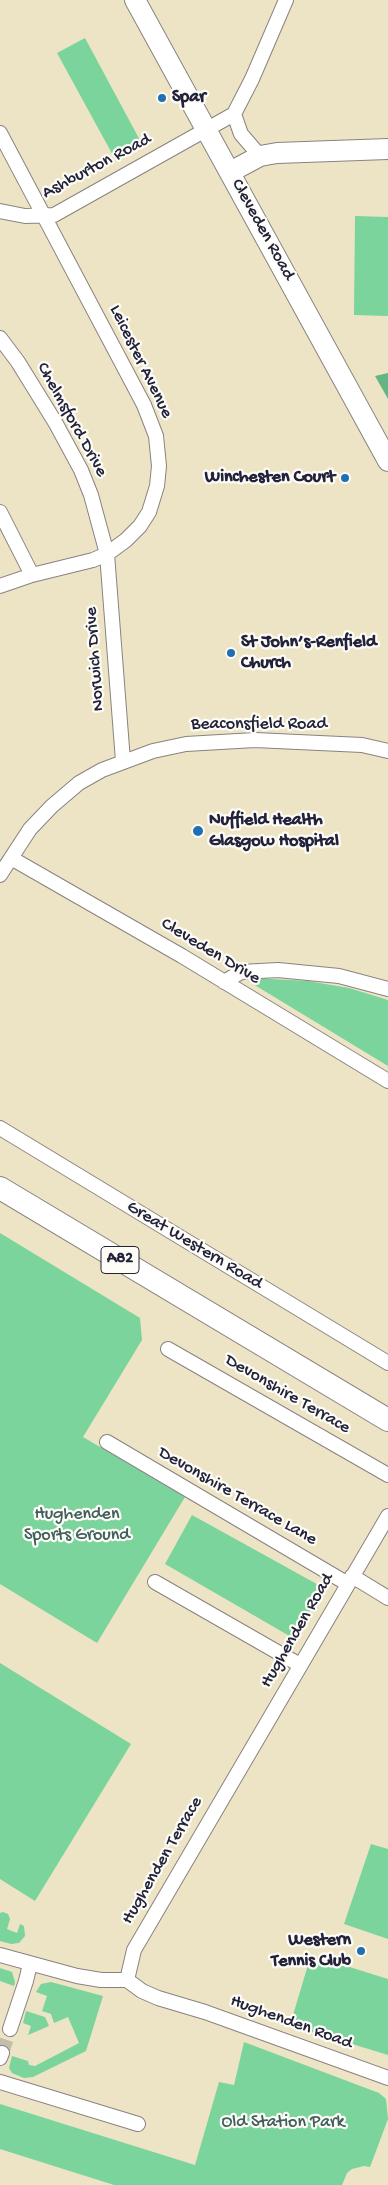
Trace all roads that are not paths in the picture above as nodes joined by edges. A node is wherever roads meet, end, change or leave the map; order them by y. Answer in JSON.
{"nodes":[{"id":1,"x":135,"y":0,"type":"edge"},
{"id":2,"x":286,"y":0,"type":"edge"},
{"id":3,"x":234,"y":114,"type":"junction"},
{"id":4,"x":206,"y":129,"type":"junction"},
{"id":5,"x":0,"y":133,"type":"edge"},
{"id":6,"x":388,"y":149,"type":"edge"},
{"id":7,"x":260,"y":156,"type":"junction"},
{"id":8,"x":230,"y":172,"type":"junction"},
{"id":9,"x":0,"y":211,"type":"edge"},
{"id":10,"x":44,"y":216,"type":"junction"},
{"id":11,"x":0,"y":338,"type":"edge"},
{"id":12,"x":388,"y":461,"type":"edge"},
{"id":13,"x":0,"y":512,"type":"edge"},
{"id":14,"x":107,"y":554,"type":"junction"},
{"id":15,"x":32,"y":575,"type":"junction"},
{"id":16,"x":0,"y":586,"type":"edge"},
{"id":17,"x":388,"y":751,"type":"edge"},
{"id":18,"x":123,"y":761,"type":"junction"},
{"id":19,"x":11,"y":858,"type":"junction"},
{"id":20,"x":0,"y":875,"type":"edge"},
{"id":21,"x":224,"y":982,"type":"junction"},
{"id":22,"x":388,"y":989,"type":"edge"},
{"id":23,"x":388,"y":1081,"type":"edge"},
{"id":24,"x":0,"y":1128,"type":"edge"},
{"id":25,"x":0,"y":1188,"type":"edge"},
{"id":26,"x":168,"y":1349,"type":"dead end"},
{"id":27,"x":388,"y":1363,"type":"edge"},
{"id":28,"x":388,"y":1420,"type":"edge"},
{"id":29,"x":107,"y":1442,"type":"dead end"},
{"id":30,"x":388,"y":1475,"type":"edge"},
{"id":31,"x":388,"y":1516,"type":"edge"},
{"id":32,"x":350,"y":1580,"type":"junction"},
{"id":33,"x":155,"y":1582,"type":"dead end"},
{"id":34,"x":388,"y":1598,"type":"edge"},
{"id":35,"x":300,"y":1665,"type":"junction"},
{"id":36,"x":241,"y":1766,"type":"joint"},
{"id":37,"x":0,"y":1955,"type":"edge"},
{"id":38,"x":30,"y":1964,"type":"junction"},
{"id":39,"x":127,"y":1980,"type":"junction"},
{"id":40,"x":10,"y":2029,"type":"tunnel mouth"},
{"id":41,"x":388,"y":2078,"type":"edge"},
{"id":42,"x":0,"y":2082,"type":"edge"},
{"id":43,"x":138,"y":2124,"type":"dead end"}],
"edges":[{"from":1,"to":4,"type":"street","name":"Cleveden Road"},
{"from":2,"to":3,"type":"street"},
{"from":3,"to":4,"type":"street","name":"Ashburton Road"},
{"from":3,"to":7,"type":"street"},
{"from":4,"to":8,"type":"street","name":"Cleveden Road"},
{"from":4,"to":10,"type":"street","name":"Ashburton Road"},
{"from":5,"to":10,"type":"street","name":"Leicester Avenue"},
{"from":6,"to":7,"type":"street"},
{"from":7,"to":8,"type":"street"},
{"from":8,"to":12,"type":"street","name":"Cleveden Road"},
{"from":9,"to":10,"type":"street","name":"Ashburton Road"},
{"from":10,"to":14,"type":"street","name":"Leicester Avenue"},
{"from":11,"to":14,"type":"street","name":"Chelmsford Drive"},
{"from":13,"to":15,"type":"street"},
{"from":14,"to":15,"type":"street","name":"Leicester Avenue"},
{"from":14,"to":18,"type":"street","name":"Norwich Drive"},
{"from":15,"to":16,"type":"street","name":"Leicester Avenue"},
{"from":17,"to":18,"type":"street","name":"Beaconsfield Road"},
{"from":18,"to":19,"type":"street","name":"Beaconsfield Road"},
{"from":19,"to":20,"type":"street","name":"Beaconsfield Road"},
{"from":19,"to":21,"type":"street","name":"Cleveden Drive"},
{"from":21,"to":22,"type":"street"},
{"from":21,"to":23,"type":"street","name":"Cleveden Drive"},
{"from":24,"to":27,"type":"street","name":"Great Western Road"},
{"from":25,"to":28,"type":"main road","number":"A82"},
{"from":26,"to":30,"type":"street","name":"Devonshire Terrace"},
{"from":29,"to":32,"type":"street","name":"Devonshire Terrace Lane"},
{"from":31,"to":32,"type":"street","name":"Hughenden Road"},
{"from":32,"to":34,"type":"street","name":"Devonshire Terrace Lane"},
{"from":32,"to":35,"type":"street","name":"Hughenden Road"},
{"from":33,"to":35,"type":"street"},
{"from":35,"to":36,"type":"street","name":"Hughenden Road"},
{"from":36,"to":39,"type":"street","name":"Hughenden Terrace"},
{"from":37,"to":38,"type":"street"},
{"from":38,"to":39,"type":"street"},
{"from":38,"to":40,"type":"street"},
{"from":39,"to":41,"type":"street","name":"Hughenden Road"},
{"from":42,"to":43,"type":"street"}]}
